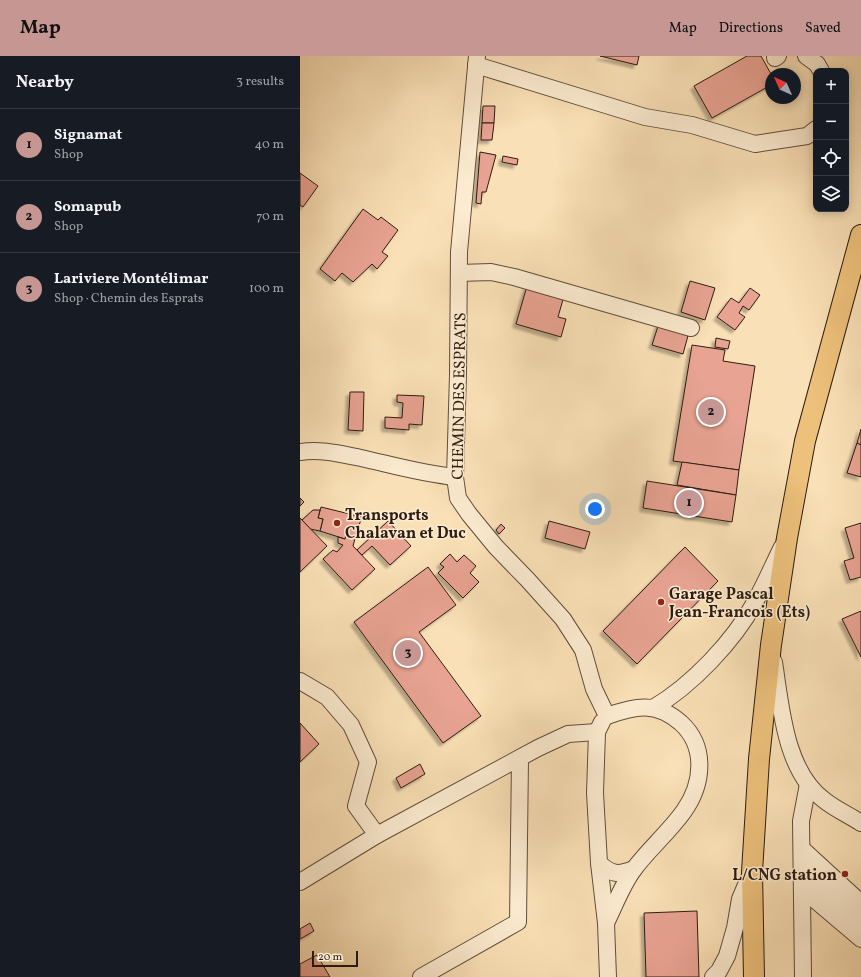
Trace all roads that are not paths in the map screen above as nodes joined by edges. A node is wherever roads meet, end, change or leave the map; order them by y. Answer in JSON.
{"nodes":[{"id":1,"x":806,"y":56,"type":"edge"},
{"id":2,"x":476,"y":60,"type":"edge"},
{"id":3,"x":819,"y":68,"type":"edge"},
{"id":4,"x":813,"y":131,"type":"edge"},
{"id":5,"x":861,"y":235,"type":"edge"},
{"id":6,"x":459,"y":273,"type":"junction"},
{"id":7,"x":691,"y":328,"type":"dead end"},
{"id":8,"x":300,"y":452,"type":"edge"},
{"id":9,"x":455,"y":477,"type":"junction"},
{"id":10,"x":786,"y":538,"type":"junction"},
{"id":11,"x":771,"y":645,"type":"junction"},
{"id":12,"x":300,"y":681,"type":"edge"},
{"id":13,"x":653,"y":708,"type":"junction"},
{"id":14,"x":607,"y":716,"type":"junction"},
{"id":15,"x":598,"y":732,"type":"junction"},
{"id":16,"x":520,"y":758,"type":"junction"},
{"id":17,"x":808,"y":784,"type":"junction"},
{"id":18,"x":861,"y":823,"type":"edge"},
{"id":19,"x":377,"y":835,"type":"junction"},
{"id":20,"x":802,"y":849,"type":"junction"},
{"id":21,"x":599,"y":863,"type":"junction"},
{"id":22,"x":802,"y":868,"type":"junction"},
{"id":23,"x":634,"y":869,"type":"junction"},
{"id":24,"x":752,"y":872,"type":"junction"},
{"id":25,"x":300,"y":882,"type":"edge"},
{"id":26,"x":802,"y":889,"type":"junction"},
{"id":27,"x":861,"y":903,"type":"edge"},
{"id":28,"x":861,"y":921,"type":"edge"},
{"id":29,"x":606,"y":923,"type":"junction"},
{"id":30,"x":861,"y":939,"type":"edge"},
{"id":31,"x":421,"y":977,"type":"edge"},
{"id":32,"x":608,"y":977,"type":"edge"},
{"id":33,"x":713,"y":977,"type":"edge"},
{"id":34,"x":754,"y":977,"type":"edge"},
{"id":35,"x":803,"y":977,"type":"edge"}],
"edges":[{"from":1,"to":3,"type":"street"},
{"from":2,"to":4,"type":"street"},
{"from":2,"to":6,"type":"street","name":"CHEMIN DES ESPRATS"},
{"from":5,"to":10,"type":"main road"},
{"from":6,"to":7,"type":"street"},
{"from":6,"to":9,"type":"street","name":"CHEMIN DES ESPRATS"},
{"from":8,"to":9,"type":"street"},
{"from":9,"to":14,"type":"street","name":"CHEMIN DES ESPRATS"},
{"from":10,"to":11,"type":"main road"},
{"from":10,"to":13,"type":"street"},
{"from":11,"to":17,"type":"street"},
{"from":11,"to":24,"type":"main road"},
{"from":12,"to":19,"type":"street"},
{"from":13,"to":14,"type":"street"},
{"from":13,"to":23,"type":"street"},
{"from":14,"to":15,"type":"street"},
{"from":15,"to":16,"type":"street"},
{"from":15,"to":21,"type":"street"},
{"from":16,"to":19,"type":"street"},
{"from":16,"to":31,"type":"street"},
{"from":17,"to":18,"type":"street"},
{"from":17,"to":20,"type":"street"},
{"from":19,"to":25,"type":"street"},
{"from":20,"to":22,"type":"street"},
{"from":20,"to":27,"type":"street"},
{"from":21,"to":23,"type":"street"},
{"from":21,"to":29,"type":"street"},
{"from":22,"to":26,"type":"street"},
{"from":22,"to":28,"type":"street"},
{"from":23,"to":29,"type":"street"},
{"from":24,"to":33,"type":"street"},
{"from":24,"to":34,"type":"main road"},
{"from":26,"to":30,"type":"street"},
{"from":26,"to":35,"type":"street"},
{"from":29,"to":32,"type":"street"}]}
